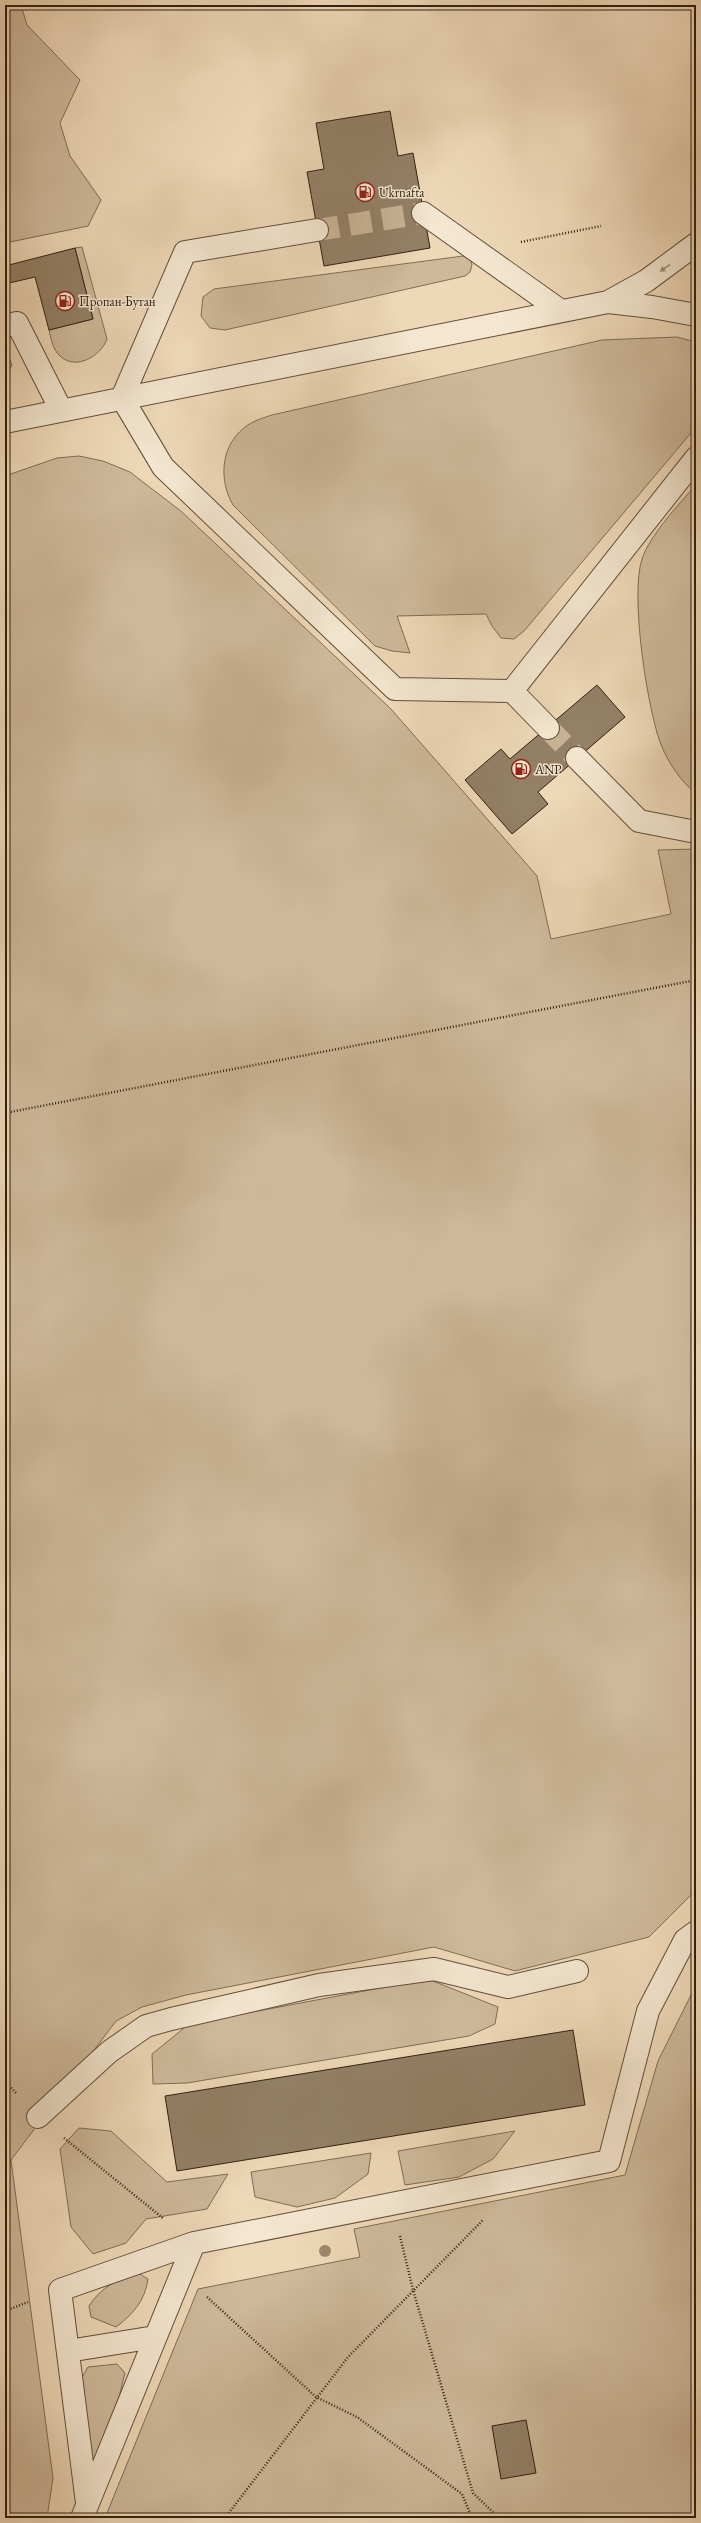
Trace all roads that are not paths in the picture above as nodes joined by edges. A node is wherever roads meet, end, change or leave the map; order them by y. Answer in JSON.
{"nodes":[{"id":1,"x":423,"y":213,"type":"tunnel mouth"},
{"id":2,"x":318,"y":230,"type":"tunnel mouth"},
{"id":3,"x":696,"y":244,"type":"edge"},
{"id":4,"x":608,"y":302,"type":"junction"},
{"id":5,"x":561,"y":311,"type":"junction"},
{"id":6,"x":696,"y":316,"type":"edge"},
{"id":7,"x":5,"y":326,"type":"edge"},
{"id":8,"x":122,"y":398,"type":"junction"},
{"id":9,"x":61,"y":410,"type":"junction"},
{"id":10,"x":5,"y":422,"type":"edge"},
{"id":11,"x":696,"y":458,"type":"edge"},
{"id":12,"x":512,"y":691,"type":"junction"},
{"id":13,"x":548,"y":728,"type":"tunnel mouth"},
{"id":14,"x":577,"y":758,"type":"tunnel mouth"},
{"id":15,"x":696,"y":832,"type":"edge"},
{"id":16,"x":696,"y":1932,"type":"edge"},
{"id":17,"x":576,"y":1971,"type":"dead end"},
{"id":18,"x":38,"y":2117,"type":"road end"},
{"id":19,"x":194,"y":2243,"type":"junction"},
{"id":20,"x":155,"y":2337,"type":"junction"},
{"id":21,"x":68,"y":2351,"type":"junction"},
{"id":22,"x":85,"y":2511,"type":"edge"}],
"edges":[{"from":1,"to":5,"type":"street"},
{"from":2,"to":8,"type":"street"},
{"from":3,"to":4,"type":"street","one_way":true},
{"from":4,"to":5,"type":"street"},
{"from":4,"to":6,"type":"street"},
{"from":5,"to":8,"type":"street"},
{"from":7,"to":9,"type":"street"},
{"from":8,"to":9,"type":"street"},
{"from":8,"to":12,"type":"street"},
{"from":9,"to":10,"type":"street"},
{"from":11,"to":12,"type":"street"},
{"from":12,"to":13,"type":"street"},
{"from":14,"to":15,"type":"street"},
{"from":16,"to":19,"type":"street"},
{"from":17,"to":18,"type":"street"},
{"from":19,"to":20,"type":"street"},
{"from":19,"to":21,"type":"street"},
{"from":20,"to":21,"type":"street"},
{"from":20,"to":22,"type":"street"},
{"from":21,"to":22,"type":"street"}]}
